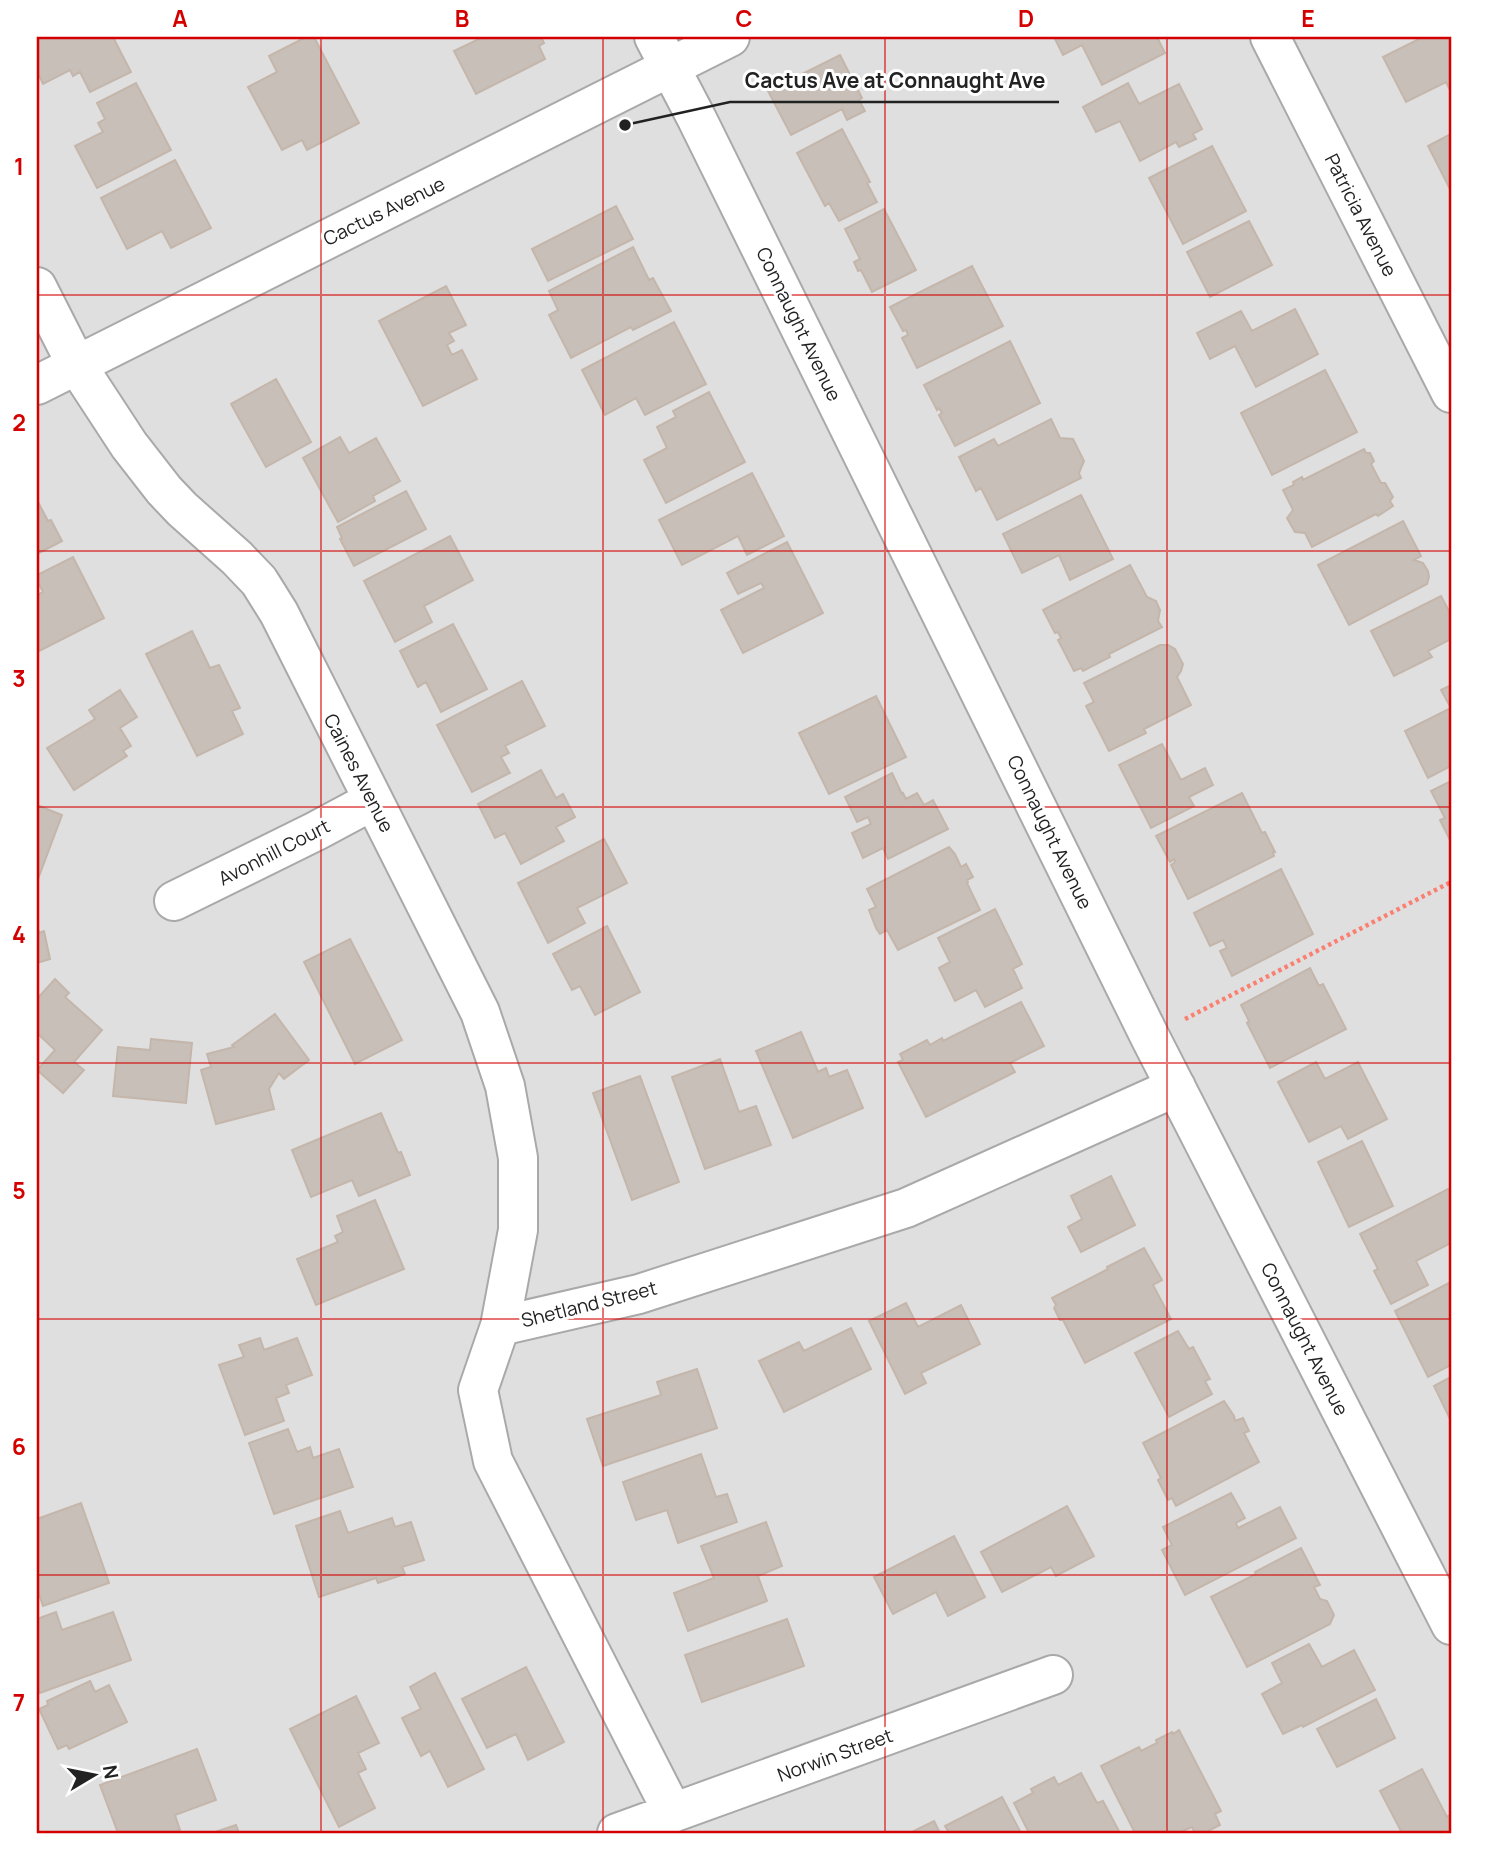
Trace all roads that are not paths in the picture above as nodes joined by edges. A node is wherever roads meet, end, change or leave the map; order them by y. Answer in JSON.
{"nodes":[{"id":1,"x":730,"y":37,"type":"edge"},
{"id":2,"x":1270,"y":37,"type":"edge"},
{"id":3,"x":663,"y":52,"type":"edge"},
{"id":4,"x":37,"y":287,"type":"edge"},
{"id":5,"x":76,"y":364,"type":"junction"},
{"id":6,"x":37,"y":385,"type":"edge"},
{"id":7,"x":1451,"y":393,"type":"edge"},
{"id":8,"x":372,"y":801,"type":"junction"},
{"id":9,"x":174,"y":901,"type":"dead end"},
{"id":10,"x":1176,"y":1087,"type":"junction"},
{"id":11,"x":500,"y":1326,"type":"junction"},
{"id":12,"x":1451,"y":1625,"type":"edge"},
{"id":13,"x":1053,"y":1675,"type":"dead end"},
{"id":14,"x":673,"y":1813,"type":"junction"},
{"id":15,"x":617,"y":1833,"type":"edge"}],
"edges":[{"from":1,"to":3,"type":"street","name":"Cactus Avenue"},
{"from":2,"to":7,"type":"street","name":"Patricia Avenue"},
{"from":3,"to":5,"type":"street","name":"Cactus Avenue"},
{"from":3,"to":10,"type":"street","name":"Connaught Avenue"},
{"from":4,"to":5,"type":"street","name":"Caines Avenue"},
{"from":5,"to":6,"type":"street","name":"Cactus Avenue"},
{"from":5,"to":8,"type":"street","name":"Caines Avenue"},
{"from":8,"to":9,"type":"street","name":"Avonhill Court"},
{"from":8,"to":11,"type":"street","name":"Caines Avenue"},
{"from":10,"to":11,"type":"street","name":"Shetland Street"},
{"from":10,"to":12,"type":"street","name":"Connaught Avenue"},
{"from":11,"to":14,"type":"street","name":"Shetland Street"},
{"from":13,"to":14,"type":"street","name":"Norwin Street"},
{"from":14,"to":15,"type":"street","name":"Norwin Street"}]}
